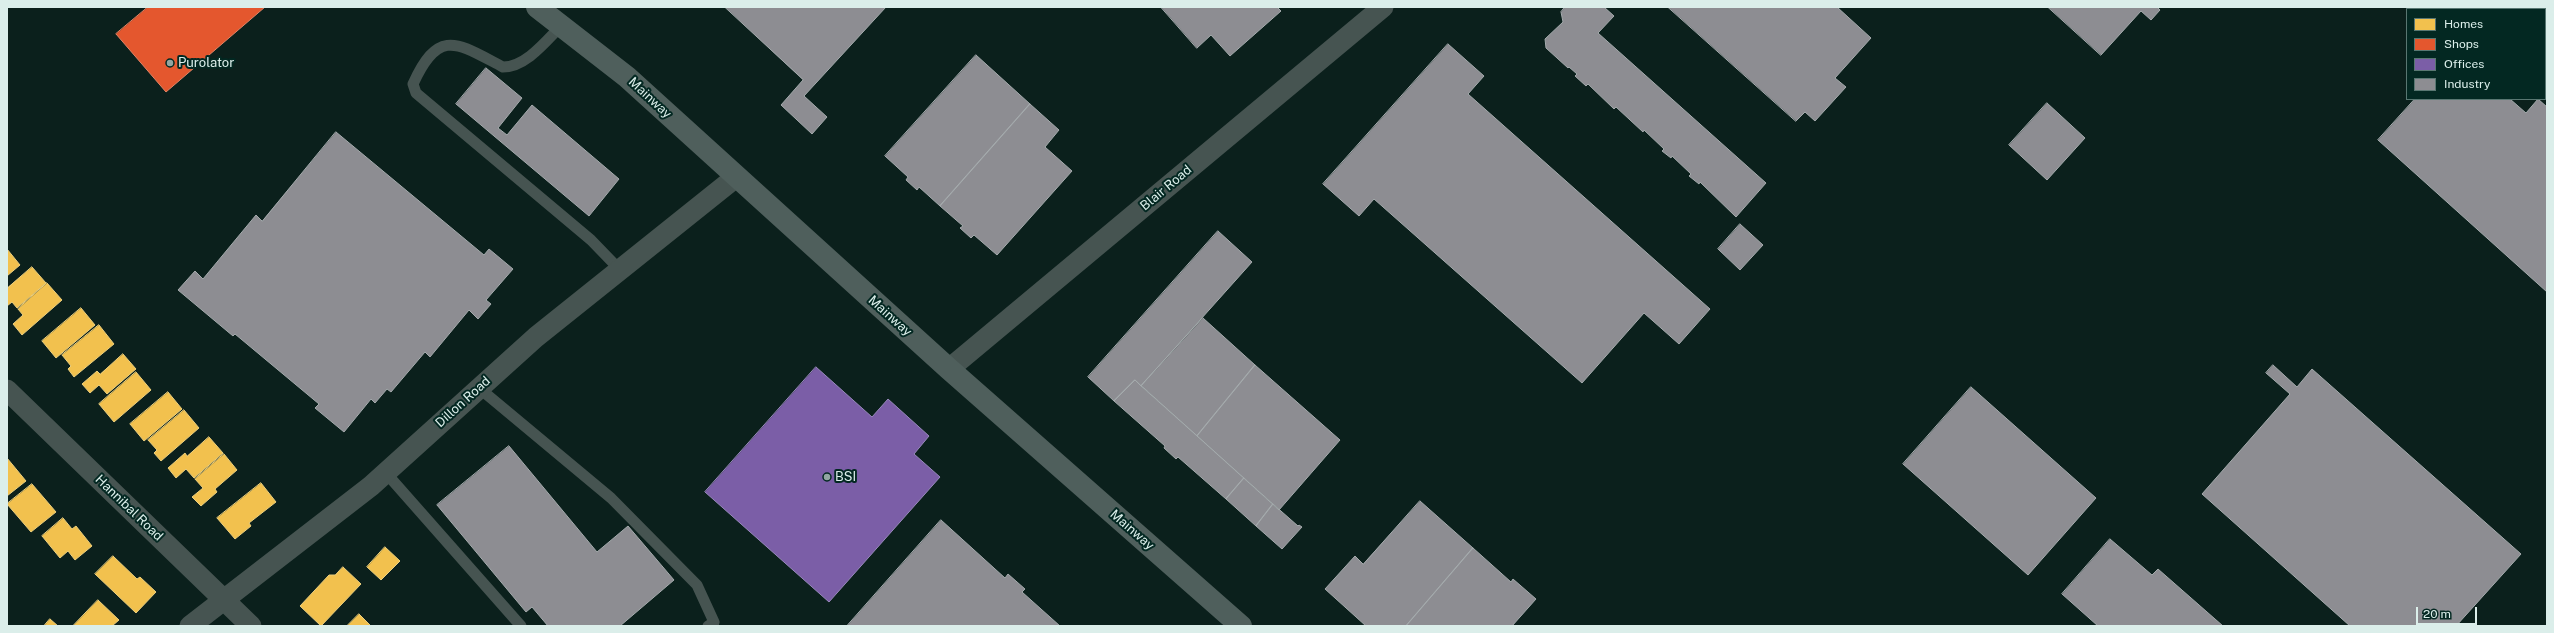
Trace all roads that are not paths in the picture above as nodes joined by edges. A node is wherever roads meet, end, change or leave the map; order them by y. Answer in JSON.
{"nodes":[{"id":1,"x":537,"y":7,"type":"edge"},
{"id":2,"x":1383,"y":7,"type":"edge"},
{"id":3,"x":561,"y":26,"type":"junction"},
{"id":4,"x":736,"y":178,"type":"junction"},
{"id":5,"x":620,"y":270,"type":"junction"},
{"id":6,"x":949,"y":369,"type":"junction"},
{"id":7,"x":479,"y":388,"type":"junction"},
{"id":8,"x":7,"y":390,"type":"edge"},
{"id":9,"x":386,"y":473,"type":"junction"},
{"id":10,"x":224,"y":599,"type":"junction"},
{"id":11,"x":190,"y":626,"type":"edge"},
{"id":12,"x":251,"y":626,"type":"edge"},
{"id":13,"x":521,"y":626,"type":"edge"},
{"id":14,"x":708,"y":626,"type":"edge"},
{"id":15,"x":1241,"y":626,"type":"edge"}],
"edges":[{"from":1,"to":3,"type":"street","name":"Mainway"},
{"from":2,"to":6,"type":"street","name":"Blair Road"},
{"from":3,"to":4,"type":"street","name":"Mainway"},
{"from":3,"to":5,"type":"lane"},
{"from":4,"to":5,"type":"street","name":"Dillon Road"},
{"from":4,"to":6,"type":"street","name":"Mainway"},
{"from":5,"to":7,"type":"street","name":"Dillon Road"},
{"from":6,"to":15,"type":"street","name":"Mainway"},
{"from":7,"to":9,"type":"street","name":"Dillon Road"},
{"from":7,"to":14,"type":"lane"},
{"from":8,"to":10,"type":"street","name":"Hannibal Road"},
{"from":9,"to":10,"type":"street","name":"Dillon Road"},
{"from":9,"to":13,"type":"lane"},
{"from":10,"to":11,"type":"street","name":"Dillon Road"},
{"from":10,"to":12,"type":"street","name":"Hannibal Road"}]}
